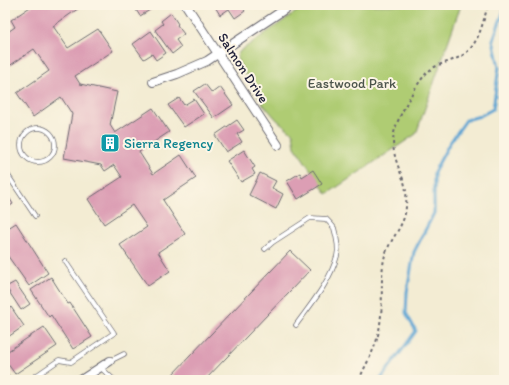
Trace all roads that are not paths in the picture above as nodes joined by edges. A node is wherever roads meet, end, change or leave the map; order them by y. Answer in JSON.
{"nodes":[{"id":1,"x":186,"y":5,"type":"edge"},
{"id":2,"x":291,"y":5,"type":"edge"},
{"id":3,"x":218,"y":53,"type":"junction"},
{"id":4,"x":152,"y":82,"type":"dead end"},
{"id":5,"x":45,"y":129,"type":"joint"},
{"id":6,"x":278,"y":145,"type":"dead end"},
{"id":7,"x":5,"y":171,"type":"edge"},
{"id":8,"x":35,"y":216,"type":"dead end"},
{"id":9,"x":265,"y":249,"type":"dead end"},
{"id":10,"x":65,"y":261,"type":"dead end"},
{"id":11,"x":296,"y":325,"type":"dead end"},
{"id":12,"x":124,"y":354,"type":"dead end"},
{"id":13,"x":110,"y":361,"type":"joint"},
{"id":14,"x":100,"y":367,"type":"junction"},
{"id":15,"x":5,"y":374,"type":"edge"},
{"id":16,"x":9,"y":380,"type":"edge"},
{"id":17,"x":30,"y":380,"type":"edge"},
{"id":18,"x":81,"y":380,"type":"edge"},
{"id":19,"x":114,"y":380,"type":"edge"}],
"edges":[{"from":1,"to":3,"type":"street","name":"Salmon Drive"},
{"from":2,"to":3,"type":"street"},
{"from":3,"to":4,"type":"street"},
{"from":3,"to":6,"type":"street","name":"Salmon Drive"},
{"from":5,"to":5,"type":"lane"},
{"from":7,"to":8,"type":"lane"},
{"from":9,"to":11,"type":"lane"},
{"from":10,"to":17,"type":"lane"},
{"from":12,"to":13,"type":"lane"},
{"from":13,"to":14,"type":"street"},
{"from":14,"to":18,"type":"street"},
{"from":14,"to":19,"type":"lane"},
{"from":15,"to":16,"type":"lane"}]}
